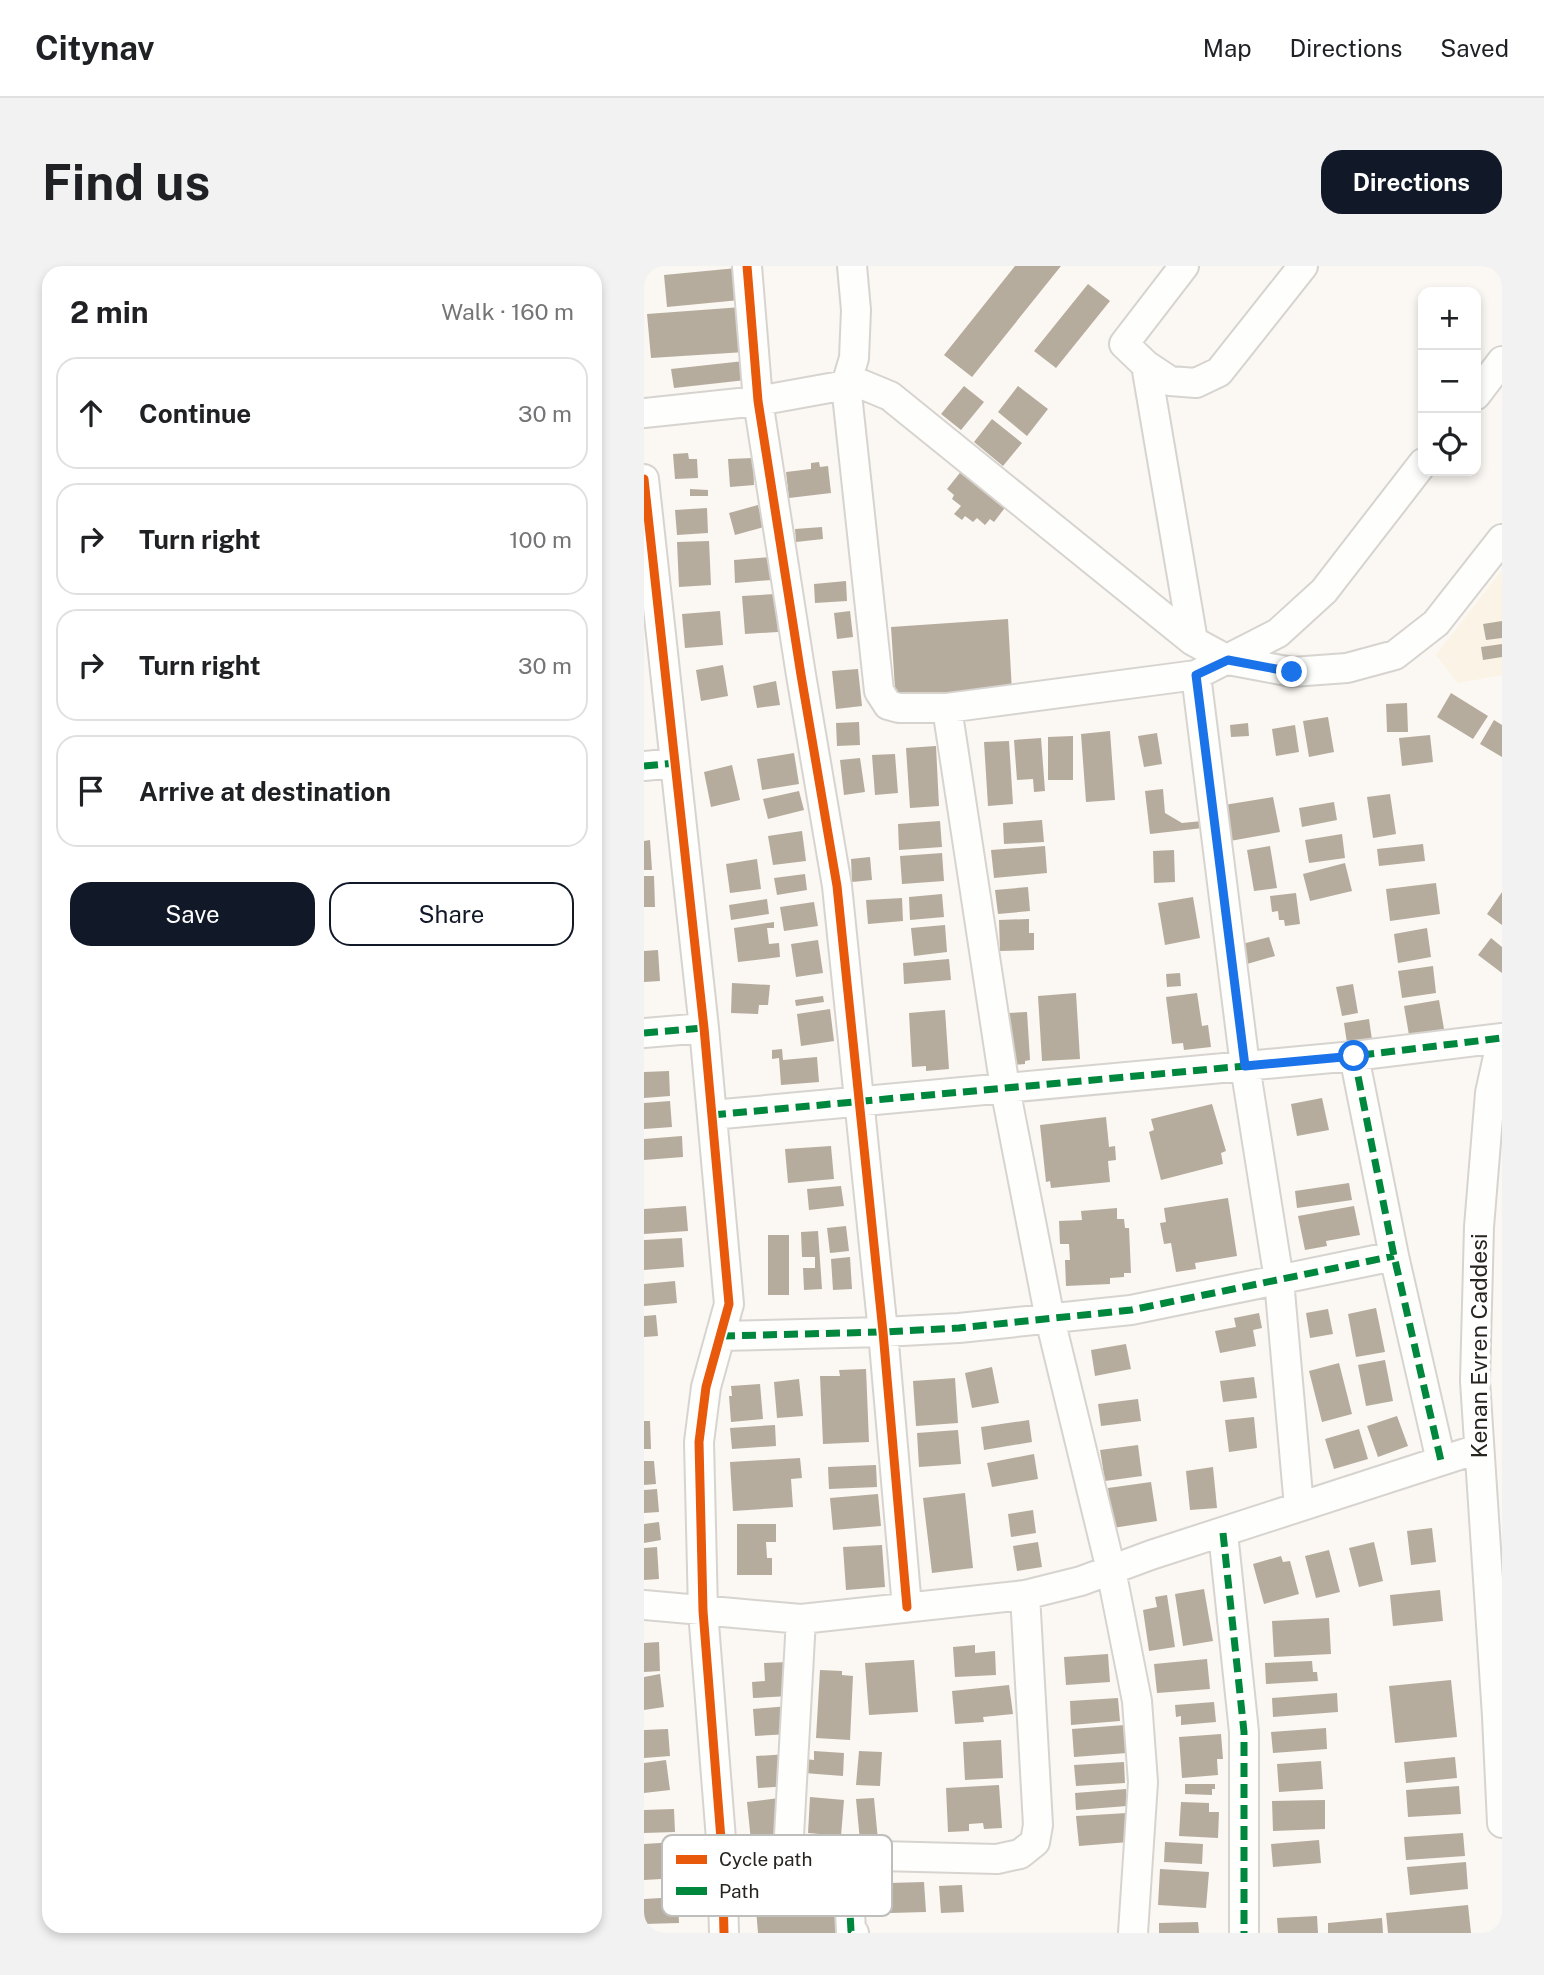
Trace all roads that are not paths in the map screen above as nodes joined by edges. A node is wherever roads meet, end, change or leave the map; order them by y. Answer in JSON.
{"nodes":[{"id":1,"x":747,"y":266,"type":"edge"},
{"id":2,"x":852,"y":266,"type":"edge"},
{"id":3,"x":1184,"y":266,"type":"edge"},
{"id":4,"x":1303,"y":266,"type":"edge"},
{"id":5,"x":1502,"y":361,"type":"edge"},
{"id":6,"x":1146,"y":365,"type":"junction"},
{"id":7,"x":846,"y":385,"type":"junction"},
{"id":8,"x":1481,"y":388,"type":"edge"},
{"id":9,"x":758,"y":401,"type":"junction"},
{"id":10,"x":644,"y":413,"type":"edge"},
{"id":11,"x":1418,"y":469,"type":"edge"},
{"id":12,"x":644,"y":479,"type":"edge"},
{"id":13,"x":1502,"y":538,"type":"edge"},
{"id":14,"x":1193,"y":641,"type":"junction"},
{"id":15,"x":1228,"y":660,"type":"junction"},
{"id":16,"x":1196,"y":675,"type":"junction"},
{"id":17,"x":947,"y":708,"type":"junction"},
{"id":18,"x":675,"y":763,"type":"junction"},
{"id":19,"x":644,"y":766,"type":"edge"},
{"id":20,"x":704,"y":1028,"type":"junction"},
{"id":21,"x":644,"y":1033,"type":"edge"},
{"id":22,"x":1502,"y":1038,"type":"edge"},
{"id":23,"x":1354,"y":1056,"type":"junction"},
{"id":24,"x":1245,"y":1066,"type":"junction"},
{"id":25,"x":1005,"y":1088,"type":"junction"},
{"id":26,"x":860,"y":1101,"type":"junction"},
{"id":27,"x":712,"y":1115,"type":"junction"},
{"id":28,"x":1394,"y":1256,"type":"junction"},
{"id":29,"x":1279,"y":1280,"type":"junction"},
{"id":30,"x":1050,"y":1319,"type":"junction"},
{"id":31,"x":883,"y":1332,"type":"junction"},
{"id":32,"x":721,"y":1336,"type":"junction"},
{"id":33,"x":1478,"y":1449,"type":"junction"},
{"id":34,"x":1441,"y":1461,"type":"junction"},
{"id":35,"x":1299,"y":1507,"type":"junction"},
{"id":36,"x":1223,"y":1532,"type":"junction"},
{"id":37,"x":1111,"y":1570,"type":"junction"},
{"id":38,"x":1025,"y":1595,"type":"junction"},
{"id":39,"x":644,"y":1605,"type":"edge"},
{"id":40,"x":907,"y":1607,"type":"junction"},
{"id":41,"x":703,"y":1611,"type":"junction"},
{"id":42,"x":800,"y":1619,"type":"junction"},
{"id":43,"x":1502,"y":1823,"type":"edge"},
{"id":44,"x":721,"y":1835,"type":"edge"},
{"id":45,"x":789,"y":1835,"type":"edge"},
{"id":46,"x":892,"y":1856,"type":"edge"},
{"id":47,"x":1133,"y":1933,"type":"edge"},
{"id":48,"x":1244,"y":1933,"type":"edge"}],
"edges":[{"from":1,"to":9,"type":"street"},
{"from":2,"to":7,"type":"street"},
{"from":3,"to":6,"type":"street"},
{"from":4,"to":6,"type":"street"},
{"from":5,"to":8,"type":"street"},
{"from":6,"to":14,"type":"street"},
{"from":7,"to":9,"type":"street"},
{"from":7,"to":14,"type":"street"},
{"from":7,"to":17,"type":"street"},
{"from":9,"to":10,"type":"street"},
{"from":9,"to":26,"type":"street"},
{"from":11,"to":15,"type":"street"},
{"from":12,"to":18,"type":"street"},
{"from":13,"to":15,"type":"street"},
{"from":14,"to":15,"type":"street"},
{"from":15,"to":16,"type":"street"},
{"from":16,"to":17,"type":"street"},
{"from":16,"to":24,"type":"street"},
{"from":17,"to":25,"type":"street"},
{"from":18,"to":19,"type":"street"},
{"from":18,"to":20,"type":"street"},
{"from":20,"to":21,"type":"street"},
{"from":20,"to":27,"type":"street"},
{"from":22,"to":23,"type":"street"},
{"from":22,"to":33,"type":"street","name":"Kenan Evren Caddesi"},
{"from":23,"to":24,"type":"street"},
{"from":23,"to":28,"type":"street"},
{"from":24,"to":25,"type":"street"},
{"from":24,"to":29,"type":"street"},
{"from":25,"to":26,"type":"street"},
{"from":25,"to":30,"type":"street"},
{"from":26,"to":27,"type":"street"},
{"from":26,"to":31,"type":"street"},
{"from":27,"to":32,"type":"street"},
{"from":28,"to":29,"type":"street"},
{"from":28,"to":34,"type":"street"},
{"from":29,"to":30,"type":"street"},
{"from":29,"to":35,"type":"street"},
{"from":30,"to":31,"type":"street"},
{"from":30,"to":37,"type":"street"},
{"from":31,"to":32,"type":"street"},
{"from":31,"to":40,"type":"street"},
{"from":32,"to":41,"type":"street"},
{"from":33,"to":34,"type":"street"},
{"from":33,"to":43,"type":"street","name":"Kenan Evren Caddesi"},
{"from":34,"to":35,"type":"street"},
{"from":35,"to":36,"type":"street"},
{"from":36,"to":37,"type":"street"},
{"from":36,"to":48,"type":"street"},
{"from":37,"to":38,"type":"street"},
{"from":37,"to":47,"type":"street"},
{"from":38,"to":40,"type":"street"},
{"from":38,"to":46,"type":"street"},
{"from":39,"to":41,"type":"street"},
{"from":40,"to":42,"type":"street"},
{"from":41,"to":42,"type":"street"},
{"from":41,"to":44,"type":"street"},
{"from":42,"to":45,"type":"street"}]}
